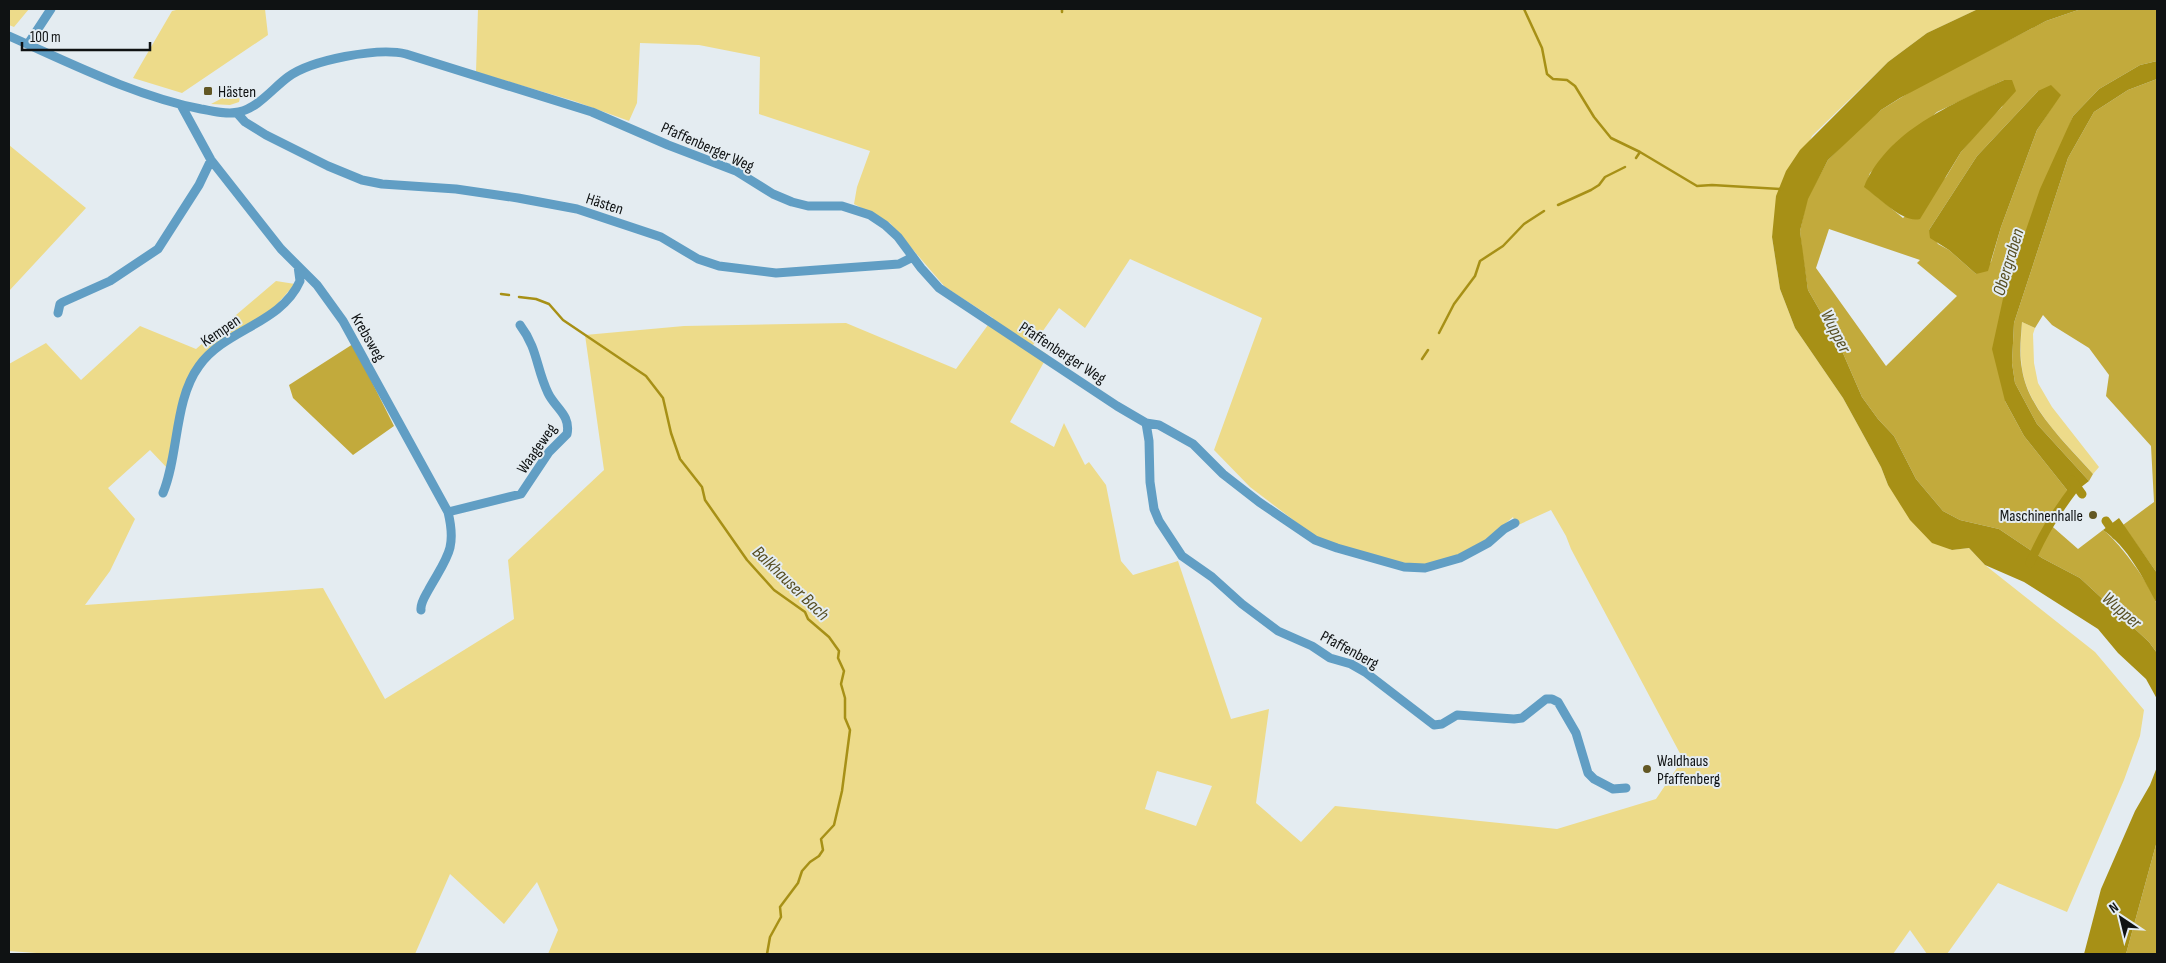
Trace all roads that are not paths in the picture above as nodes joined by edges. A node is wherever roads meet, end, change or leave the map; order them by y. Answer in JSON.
{"nodes":[{"id":1,"x":51,"y":9,"type":"edge"},
{"id":2,"x":9,"y":36,"type":"edge"},
{"id":3,"x":28,"y":44,"type":"junction"},
{"id":4,"x":181,"y":105,"type":"junction"},
{"id":5,"x":237,"y":113,"type":"junction"},
{"id":6,"x":211,"y":160,"type":"junction"},
{"id":7,"x":913,"y":257,"type":"junction"},
{"id":8,"x":298,"y":266,"type":"junction"},
{"id":9,"x":58,"y":313,"type":"dead end"},
{"id":10,"x":520,"y":325,"type":"dead end"},
{"id":11,"x":1146,"y":423,"type":"junction"},
{"id":12,"x":163,"y":493,"type":"dead end"},
{"id":13,"x":448,"y":512,"type":"junction"},
{"id":14,"x":1515,"y":523,"type":"dead end"},
{"id":15,"x":421,"y":610,"type":"dead end"},
{"id":16,"x":1626,"y":788,"type":"dead end"}],
"edges":[{"from":1,"to":3,"type":"street"},
{"from":2,"to":3,"type":"street"},
{"from":3,"to":4,"type":"street"},
{"from":4,"to":5,"type":"street"},
{"from":4,"to":6,"type":"street","name":"Krebsweg"},
{"from":5,"to":7,"type":"street","name":"Hästen"},
{"from":5,"to":7,"type":"street","name":"Pfaffenberger Weg"},
{"from":6,"to":8,"type":"street","name":"Krebsweg"},
{"from":6,"to":9,"type":"street"},
{"from":7,"to":11,"type":"street","name":"Pfaffenberger Weg"},
{"from":8,"to":12,"type":"street","name":"Kempen"},
{"from":8,"to":13,"type":"street","name":"Krebsweg"},
{"from":10,"to":13,"type":"street","name":"Waageweg"},
{"from":11,"to":14,"type":"street","name":"Pfaffenberger Weg"},
{"from":11,"to":16,"type":"street","name":"Pfaffenberg"},
{"from":13,"to":15,"type":"street","name":"Krebsweg"}]}
